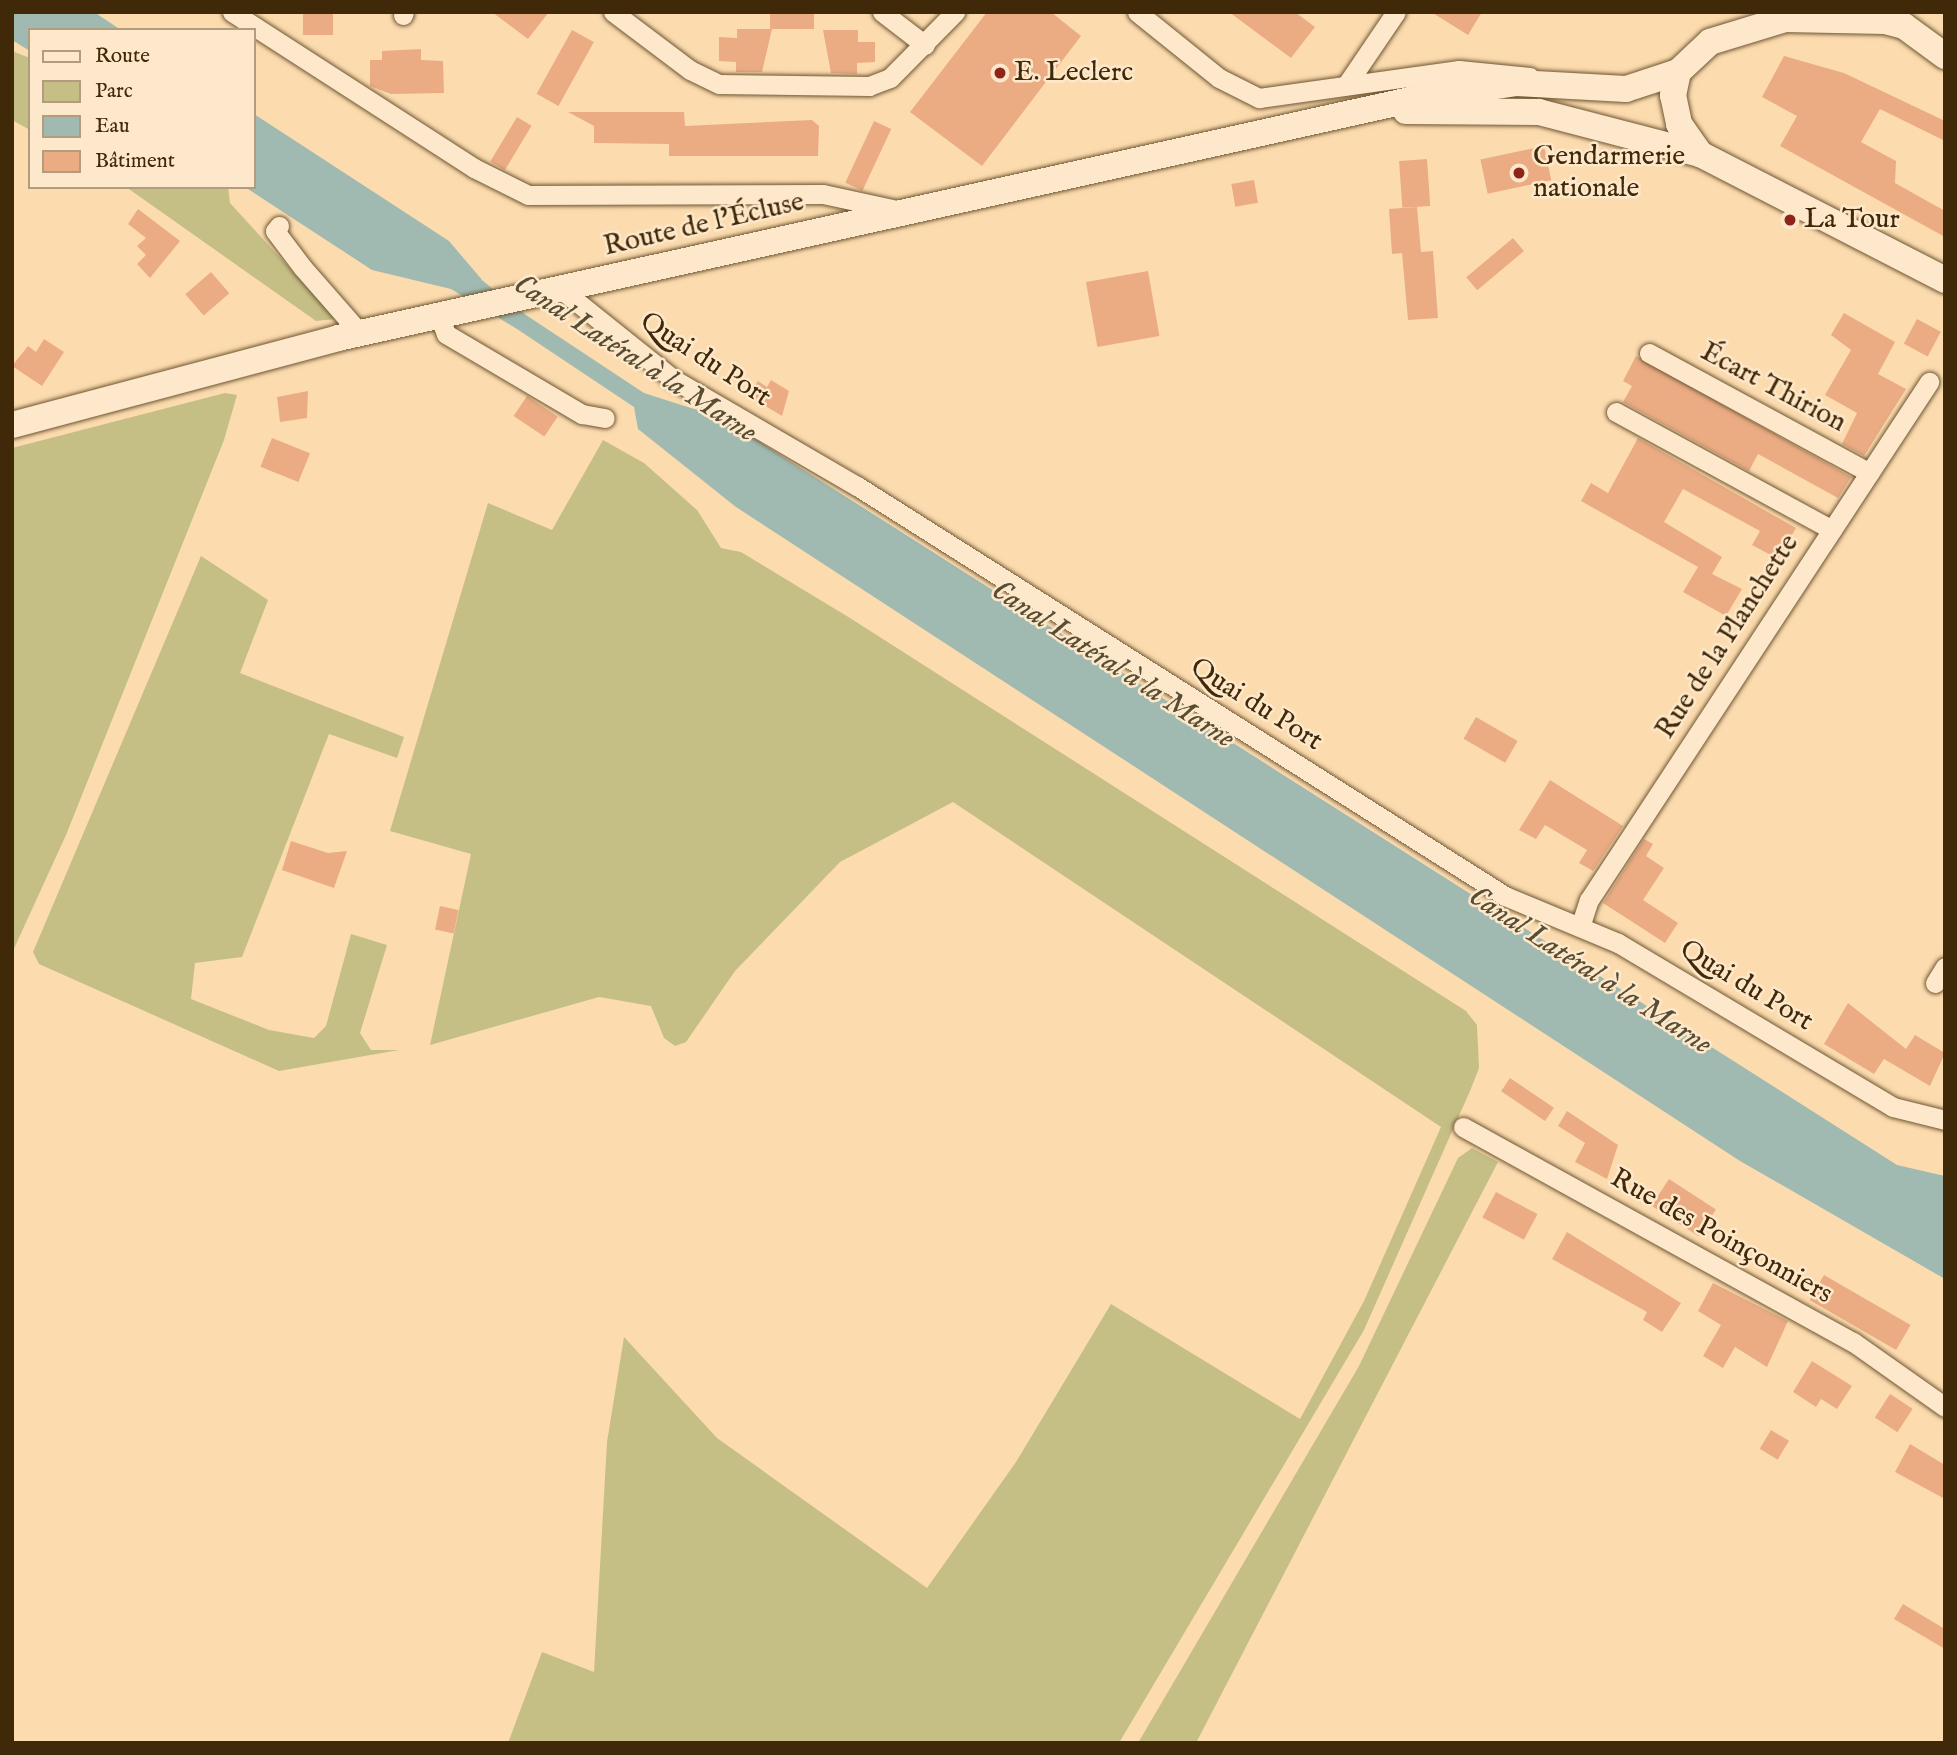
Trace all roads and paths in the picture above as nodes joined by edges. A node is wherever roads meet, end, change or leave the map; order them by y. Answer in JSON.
{"nodes":[{"id":1,"x":232,"y":12,"type":"edge"},
{"id":2,"x":613,"y":12,"type":"edge"},
{"id":3,"x":882,"y":12,"type":"edge"},
{"id":4,"x":955,"y":12,"type":"edge"},
{"id":5,"x":1138,"y":12,"type":"edge"},
{"id":6,"x":1396,"y":12,"type":"edge"},
{"id":7,"x":1761,"y":18,"type":"edge"},
{"id":8,"x":1898,"y":19,"type":"edge"},
{"id":9,"x":925,"y":45,"type":"junction"},
{"id":10,"x":1945,"y":56,"type":"edge"},
{"id":11,"x":1678,"y":72,"type":"junction"},
{"id":12,"x":1551,"y":83,"type":"junction"},
{"id":13,"x":1347,"y":84,"type":"junction"},
{"id":14,"x":1626,"y":89,"type":"junction"},
{"id":15,"x":1362,"y":110,"type":"junction"},
{"id":16,"x":1613,"y":127,"type":"junction"},
{"id":17,"x":1700,"y":154,"type":"junction"},
{"id":18,"x":907,"y":212,"type":"junction"},
{"id":19,"x":279,"y":226,"type":"dead end"},
{"id":20,"x":1945,"y":280,"type":"edge"},
{"id":21,"x":562,"y":290,"type":"junction"},
{"id":22,"x":439,"y":315,"type":"junction"},
{"id":23,"x":360,"y":333,"type":"junction"},
{"id":24,"x":1649,"y":353,"type":"dead end"},
{"id":25,"x":1929,"y":382,"type":"dead end"},
{"id":26,"x":1616,"y":412,"type":"dead end"},
{"id":27,"x":605,"y":418,"type":"dead end"},
{"id":28,"x":12,"y":425,"type":"edge"},
{"id":29,"x":1870,"y":473,"type":"junction"},
{"id":30,"x":1832,"y":530,"type":"junction"},
{"id":31,"x":1580,"y":927,"type":"junction"},
{"id":32,"x":1945,"y":1120,"type":"edge"},
{"id":33,"x":1462,"y":1127,"type":"dead end"},
{"id":34,"x":1945,"y":1407,"type":"edge"}],
"edges":[{"from":1,"to":18,"type":"street"},
{"from":2,"to":9,"type":"street"},
{"from":3,"to":9,"type":"street"},
{"from":4,"to":9,"type":"street"},
{"from":5,"to":13,"type":"street"},
{"from":6,"to":13,"type":"street"},
{"from":7,"to":8,"type":"main road"},
{"from":7,"to":11,"type":"main road"},
{"from":8,"to":10,"type":"main road"},
{"from":11,"to":14,"type":"main road","name":"Route de l'Écluse"},
{"from":11,"to":17,"type":"main road"},
{"from":12,"to":13,"type":"street"},
{"from":12,"to":14,"type":"main road","name":"Route de l'Écluse"},
{"from":12,"to":15,"type":"main road","name":"Route de l'Écluse"},
{"from":14,"to":16,"type":"main road"},
{"from":15,"to":16,"type":"main road","name":"Route de l'Écluse"},
{"from":15,"to":18,"type":"main road","name":"Route de l'Écluse"},
{"from":16,"to":17,"type":"main road","name":"Route de l'Écluse"},
{"from":17,"to":20,"type":"main road","name":"Route de l'Écluse"},
{"from":18,"to":21,"type":"main road","name":"Route de l'Écluse"},
{"from":19,"to":23,"type":"street"},
{"from":21,"to":22,"type":"main road","name":"Route de l'Écluse"},
{"from":21,"to":31,"type":"street","name":"Quai du Port"},
{"from":22,"to":23,"type":"main road","name":"Route de l'Écluse"},
{"from":22,"to":27,"type":"street"},
{"from":23,"to":28,"type":"main road","name":"Route de l'Écluse"},
{"from":24,"to":29,"type":"street","name":"Écart Thirion"},
{"from":25,"to":29,"type":"street","name":"Rue de la Planchette"},
{"from":26,"to":30,"type":"street"},
{"from":29,"to":30,"type":"street","name":"Rue de la Planchette"},
{"from":30,"to":31,"type":"street","name":"Rue de la Planchette"},
{"from":31,"to":32,"type":"street","name":"Quai du Port"},
{"from":33,"to":34,"type":"street","name":"Rue des Poinçonniers"}]}
